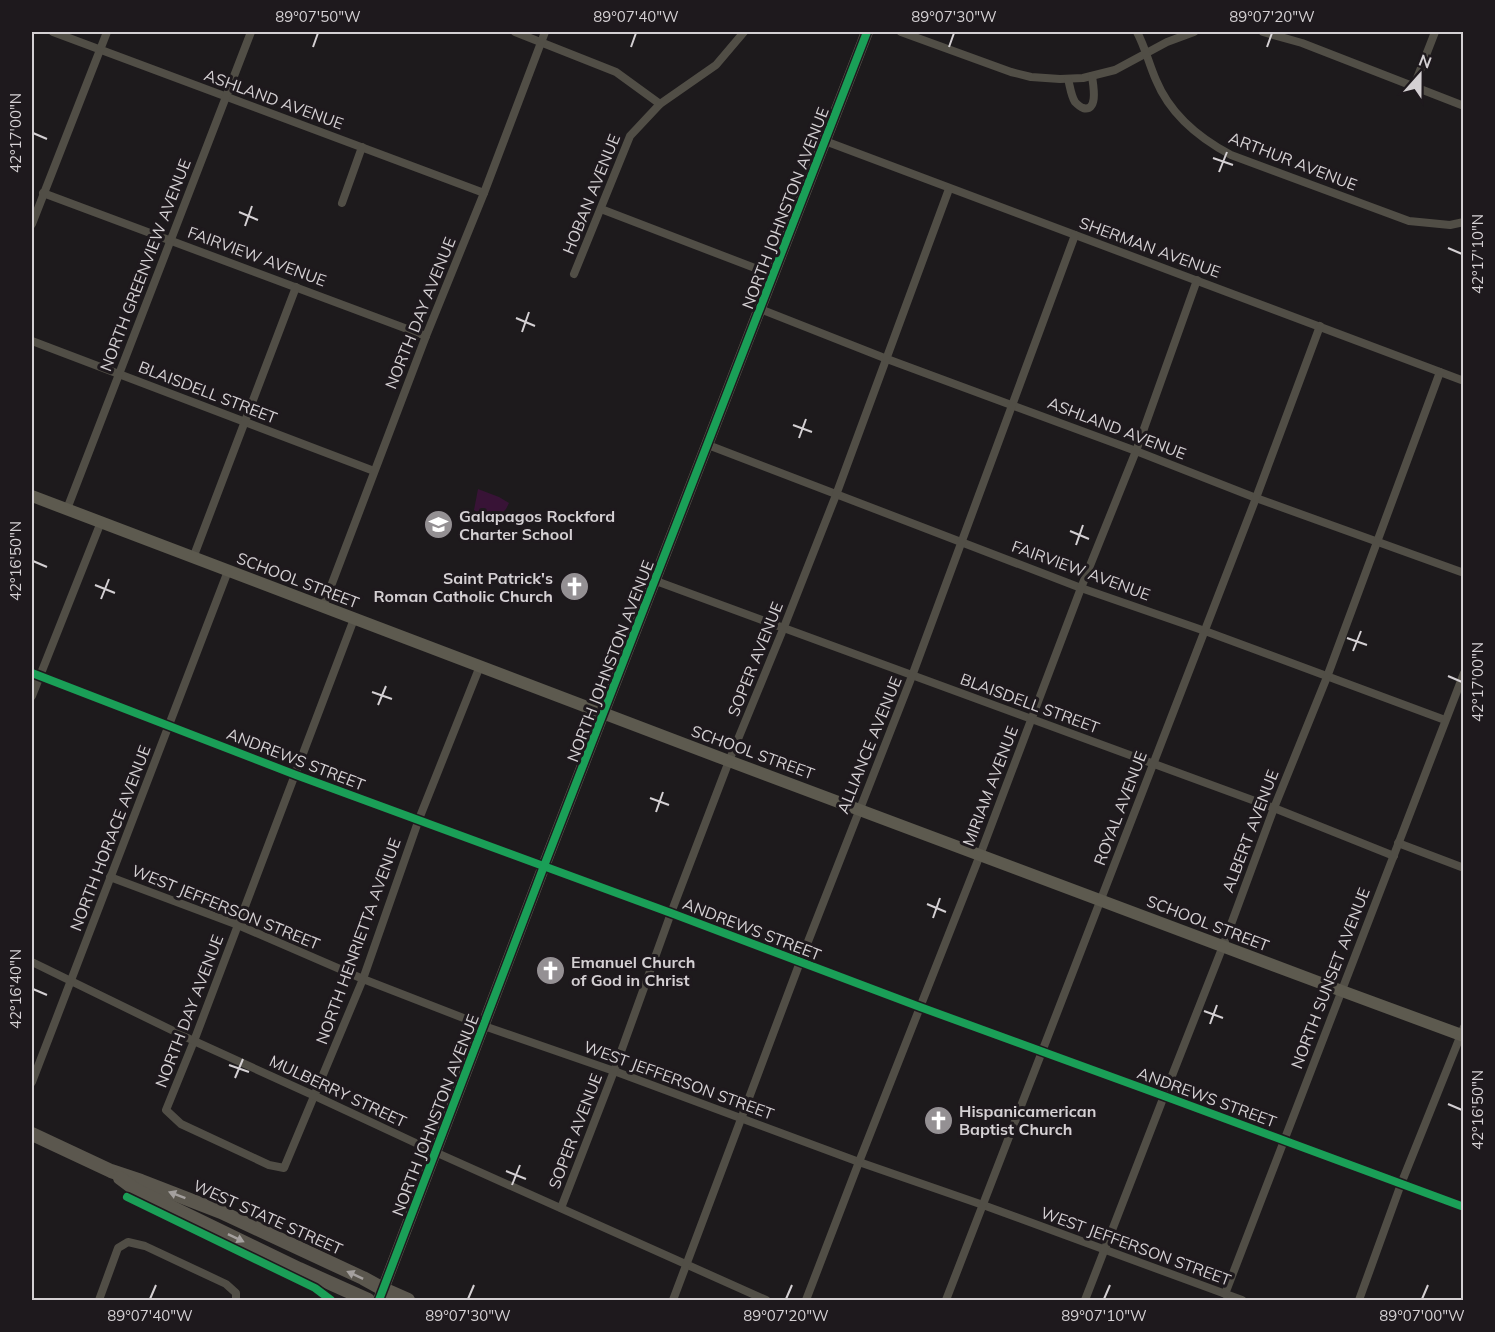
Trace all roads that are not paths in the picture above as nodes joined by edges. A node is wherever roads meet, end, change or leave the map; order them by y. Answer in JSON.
{"nodes":[{"id":1,"x":53,"y":32,"type":"edge"},
{"id":2,"x":108,"y":32,"type":"edge"},
{"id":3,"x":251,"y":32,"type":"edge"},
{"id":4,"x":515,"y":32,"type":"edge"},
{"id":5,"x":545,"y":32,"type":"edge"},
{"id":6,"x":744,"y":32,"type":"edge"},
{"id":7,"x":867,"y":32,"type":"edge"},
{"id":8,"x":901,"y":32,"type":"edge"},
{"id":9,"x":1137,"y":32,"type":"edge"},
{"id":10,"x":1194,"y":32,"type":"edge"},
{"id":11,"x":1263,"y":32,"type":"edge"},
{"id":12,"x":1435,"y":32,"type":"edge"},
{"id":13,"x":541,"y":41,"type":"junction"},
{"id":14,"x":100,"y":50,"type":"junction"},
{"id":15,"x":1147,"y":52,"type":"junction"},
{"id":16,"x":1092,"y":76,"type":"junction"},
{"id":17,"x":1068,"y":79,"type":"junction"},
{"id":18,"x":1414,"y":86,"type":"junction"},
{"id":19,"x":226,"y":97,"type":"junction"},
{"id":20,"x":660,"y":104,"type":"junction"},
{"id":21,"x":1464,"y":106,"type":"edge"},
{"id":22,"x":825,"y":141,"type":"junction"},
{"id":23,"x":362,"y":147,"type":"junction"},
{"id":24,"x":950,"y":189,"type":"junction"},
{"id":25,"x":44,"y":193,"type":"junction"},
{"id":26,"x":484,"y":193,"type":"junction"},
{"id":27,"x":342,"y":203,"type":"dead end"},
{"id":28,"x":601,"y":209,"type":"junction"},
{"id":29,"x":1463,"y":223,"type":"edge"},
{"id":30,"x":32,"y":224,"type":"edge"},
{"id":31,"x":1075,"y":236,"type":"junction"},
{"id":32,"x":170,"y":240,"type":"junction"},
{"id":33,"x":574,"y":274,"type":"dead end"},
{"id":34,"x":773,"y":274,"type":"junction"},
{"id":35,"x":1197,"y":280,"type":"junction"},
{"id":36,"x":296,"y":287,"type":"junction"},
{"id":37,"x":760,"y":309,"type":"junction"},
{"id":38,"x":1320,"y":326,"type":"junction"},
{"id":39,"x":426,"y":336,"type":"junction"},
{"id":40,"x":32,"y":341,"type":"edge"},
{"id":41,"x":887,"y":359,"type":"junction"},
{"id":42,"x":1440,"y":372,"type":"junction"},
{"id":43,"x":119,"y":375,"type":"junction"},
{"id":44,"x":1464,"y":381,"type":"edge"},
{"id":45,"x":1013,"y":405,"type":"junction"},
{"id":46,"x":244,"y":422,"type":"junction"},
{"id":47,"x":708,"y":445,"type":"junction"},
{"id":48,"x":1136,"y":451,"type":"junction"},
{"id":49,"x":374,"y":471,"type":"junction"},
{"id":50,"x":836,"y":495,"type":"junction"},
{"id":51,"x":32,"y":496,"type":"edge"},
{"id":52,"x":1256,"y":498,"type":"junction"},
{"id":53,"x":67,"y":509,"type":"junction"},
{"id":54,"x":101,"y":522,"type":"junction"},
{"id":55,"x":1377,"y":541,"type":"junction"},
{"id":56,"x":962,"y":542,"type":"junction"},
{"id":57,"x":193,"y":558,"type":"junction"},
{"id":58,"x":228,"y":571,"type":"junction"},
{"id":59,"x":1464,"y":573,"type":"edge"},
{"id":60,"x":656,"y":581,"type":"junction"},
{"id":61,"x":1081,"y":588,"type":"junction"},
{"id":62,"x":323,"y":607,"type":"junction"},
{"id":63,"x":354,"y":619,"type":"junction"},
{"id":64,"x":784,"y":627,"type":"junction"},
{"id":65,"x":1205,"y":631,"type":"junction"},
{"id":66,"x":480,"y":666,"type":"junction"},
{"id":67,"x":1464,"y":673,"type":"edge"},
{"id":68,"x":35,"y":674,"type":"edge"},
{"id":69,"x":912,"y":676,"type":"junction"},
{"id":70,"x":1327,"y":677,"type":"junction"},
{"id":71,"x":32,"y":696,"type":"edge"},
{"id":72,"x":1459,"y":698,"type":"edge"},
{"id":73,"x":604,"y":713,"type":"junction"},
{"id":74,"x":1032,"y":719,"type":"junction"},
{"id":75,"x":1445,"y":720,"type":"junction"},
{"id":76,"x":169,"y":725,"type":"junction"},
{"id":77,"x":729,"y":761,"type":"junction"},
{"id":78,"x":1153,"y":764,"type":"junction"},
{"id":79,"x":296,"y":775,"type":"junction"},
{"id":80,"x":1274,"y":808,"type":"junction"},
{"id":81,"x":860,"y":809,"type":"junction"},
{"id":82,"x":419,"y":819,"type":"junction"},
{"id":83,"x":1398,"y":843,"type":"junction"},
{"id":84,"x":980,"y":855,"type":"junction"},
{"id":85,"x":1394,"y":856,"type":"junction"},
{"id":86,"x":544,"y":866,"type":"junction"},
{"id":87,"x":1464,"y":868,"type":"edge"},
{"id":88,"x":110,"y":877,"type":"junction"},
{"id":89,"x":1100,"y":900,"type":"junction"},
{"id":90,"x":671,"y":913,"type":"junction"},
{"id":91,"x":238,"y":925,"type":"junction"},
{"id":92,"x":1223,"y":946,"type":"junction"},
{"id":93,"x":32,"y":962,"type":"edge"},
{"id":94,"x":800,"y":962,"type":"junction"},
{"id":95,"x":363,"y":979,"type":"junction"},
{"id":96,"x":71,"y":982,"type":"junction"},
{"id":97,"x":1342,"y":991,"type":"junction"},
{"id":98,"x":921,"y":1008,"type":"junction"},
{"id":99,"x":484,"y":1026,"type":"junction"},
{"id":100,"x":1463,"y":1032,"type":"edge"},
{"id":101,"x":194,"y":1041,"type":"junction"},
{"id":102,"x":1042,"y":1051,"type":"junction"},
{"id":103,"x":614,"y":1071,"type":"junction"},
{"id":104,"x":32,"y":1082,"type":"edge"},
{"id":105,"x":315,"y":1096,"type":"junction"},
{"id":106,"x":1164,"y":1096,"type":"junction"},
{"id":107,"x":166,"y":1110,"type":"joint"},
{"id":108,"x":741,"y":1119,"type":"junction"},
{"id":109,"x":32,"y":1134,"type":"edge"},
{"id":110,"x":1284,"y":1140,"type":"junction"},
{"id":111,"x":435,"y":1152,"type":"junction"},
{"id":112,"x":858,"y":1162,"type":"junction"},
{"id":113,"x":111,"y":1171,"type":"junction"},
{"id":114,"x":1401,"y":1184,"type":"junction"},
{"id":115,"x":982,"y":1205,"type":"junction"},
{"id":116,"x":561,"y":1208,"type":"junction"},
{"id":117,"x":1464,"y":1208,"type":"edge"},
{"id":118,"x":1104,"y":1251,"type":"junction"},
{"id":119,"x":687,"y":1265,"type":"junction"},
{"id":120,"x":1226,"y":1294,"type":"junction"},
{"id":121,"x":381,"y":1295,"type":"edge"},
{"id":122,"x":99,"y":1300,"type":"edge"},
{"id":123,"x":236,"y":1300,"type":"edge"},
{"id":124,"x":368,"y":1300,"type":"edge"},
{"id":125,"x":408,"y":1300,"type":"edge"},
{"id":126,"x":673,"y":1300,"type":"edge"},
{"id":127,"x":766,"y":1300,"type":"edge"},
{"id":128,"x":806,"y":1300,"type":"edge"},
{"id":129,"x":946,"y":1300,"type":"edge"},
{"id":130,"x":1085,"y":1300,"type":"edge"},
{"id":131,"x":1242,"y":1300,"type":"edge"},
{"id":132,"x":1359,"y":1300,"type":"edge"}],
"edges":[{"from":1,"to":14,"type":"street","name":"ASHLAND AVENUE"},
{"from":2,"to":14,"type":"street"},
{"from":3,"to":19,"type":"street","name":"NORTH GREENVIEW AVENUE"},
{"from":4,"to":13,"type":"street"},
{"from":5,"to":13,"type":"street","name":"NORTH DAY AVENUE"},
{"from":6,"to":20,"type":"street","name":"HOBAN AVENUE"},
{"from":7,"to":22,"type":"main road","name":"NORTH JOHNSTON AVENUE"},
{"from":8,"to":17,"type":"street"},
{"from":9,"to":15,"type":"street","name":"ARTHUR AVENUE"},
{"from":10,"to":15,"type":"street"},
{"from":11,"to":18,"type":"street"},
{"from":12,"to":18,"type":"street"},
{"from":13,"to":20,"type":"street"},
{"from":13,"to":26,"type":"street","name":"NORTH DAY AVENUE"},
{"from":14,"to":19,"type":"street","name":"ASHLAND AVENUE"},
{"from":14,"to":25,"type":"street"},
{"from":15,"to":16,"type":"street"},
{"from":15,"to":29,"type":"street","name":"ARTHUR AVENUE"},
{"from":16,"to":17,"type":"street"},
{"from":16,"to":17,"type":"street"},
{"from":18,"to":21,"type":"street"},
{"from":19,"to":23,"type":"street","name":"ASHLAND AVENUE"},
{"from":19,"to":32,"type":"street","name":"NORTH GREENVIEW AVENUE"},
{"from":20,"to":28,"type":"street","name":"HOBAN AVENUE"},
{"from":22,"to":24,"type":"street","name":"SHERMAN AVENUE"},
{"from":22,"to":34,"type":"main road","name":"NORTH JOHNSTON AVENUE"},
{"from":23,"to":26,"type":"street","name":"ASHLAND AVENUE"},
{"from":23,"to":27,"type":"street"},
{"from":24,"to":31,"type":"street","name":"SHERMAN AVENUE"},
{"from":24,"to":41,"type":"street","name":"SOPER AVENUE"},
{"from":25,"to":30,"type":"street"},
{"from":25,"to":32,"type":"street","name":"FAIRVIEW AVENUE"},
{"from":26,"to":39,"type":"street","name":"NORTH DAY AVENUE"},
{"from":28,"to":33,"type":"street","name":"HOBAN AVENUE"},
{"from":28,"to":34,"type":"street"},
{"from":31,"to":35,"type":"street","name":"SHERMAN AVENUE"},
{"from":31,"to":45,"type":"street","name":"ALLIANCE AVENUE"},
{"from":32,"to":36,"type":"street","name":"FAIRVIEW AVENUE"},
{"from":32,"to":43,"type":"street","name":"NORTH GREENVIEW AVENUE"},
{"from":34,"to":37,"type":"main road","name":"NORTH JOHNSTON AVENUE"},
{"from":35,"to":38,"type":"street","name":"SHERMAN AVENUE"},
{"from":35,"to":48,"type":"street","name":"MIRIAM AVENUE"},
{"from":36,"to":39,"type":"street","name":"FAIRVIEW AVENUE"},
{"from":36,"to":46,"type":"street"},
{"from":37,"to":41,"type":"street","name":"ASHLAND AVENUE"},
{"from":37,"to":47,"type":"main road","name":"NORTH JOHNSTON AVENUE"},
{"from":38,"to":42,"type":"street","name":"SHERMAN AVENUE"},
{"from":38,"to":52,"type":"street","name":"ROYAL AVENUE"},
{"from":39,"to":49,"type":"street","name":"NORTH DAY AVENUE"},
{"from":40,"to":43,"type":"street","name":"BLAISDELL STREET"},
{"from":41,"to":45,"type":"street","name":"ASHLAND AVENUE"},
{"from":41,"to":50,"type":"street","name":"SOPER AVENUE"},
{"from":42,"to":44,"type":"street","name":"SHERMAN AVENUE"},
{"from":42,"to":55,"type":"street","name":"ALBERT AVENUE"},
{"from":43,"to":46,"type":"street","name":"BLAISDELL STREET"},
{"from":43,"to":53,"type":"street","name":"NORTH GREENVIEW AVENUE"},
{"from":45,"to":48,"type":"street","name":"ASHLAND AVENUE"},
{"from":45,"to":56,"type":"street","name":"ALLIANCE AVENUE"},
{"from":46,"to":49,"type":"street","name":"BLAISDELL STREET"},
{"from":46,"to":57,"type":"street"},
{"from":47,"to":50,"type":"street","name":"FAIRVIEW AVENUE"},
{"from":47,"to":60,"type":"main road","name":"NORTH JOHNSTON AVENUE"},
{"from":48,"to":52,"type":"street","name":"ASHLAND AVENUE"},
{"from":48,"to":61,"type":"street","name":"MIRIAM AVENUE"},
{"from":49,"to":62,"type":"street","name":"NORTH DAY AVENUE"},
{"from":50,"to":56,"type":"street","name":"FAIRVIEW AVENUE"},
{"from":50,"to":64,"type":"street","name":"SOPER AVENUE"},
{"from":51,"to":53,"type":"main road","name":"SCHOOL STREET"},
{"from":52,"to":55,"type":"street","name":"ASHLAND AVENUE"},
{"from":52,"to":65,"type":"street","name":"ROYAL AVENUE"},
{"from":53,"to":54,"type":"main road","name":"SCHOOL STREET"},
{"from":54,"to":57,"type":"main road","name":"SCHOOL STREET"},
{"from":54,"to":68,"type":"street"},
{"from":55,"to":59,"type":"street","name":"ASHLAND AVENUE"},
{"from":55,"to":70,"type":"street","name":"ALBERT AVENUE"},
{"from":56,"to":61,"type":"street","name":"FAIRVIEW AVENUE"},
{"from":56,"to":69,"type":"street","name":"ALLIANCE AVENUE"},
{"from":57,"to":58,"type":"main road","name":"SCHOOL STREET"},
{"from":58,"to":62,"type":"main road","name":"SCHOOL STREET"},
{"from":58,"to":76,"type":"street","name":"NORTH HORACE AVENUE"},
{"from":60,"to":64,"type":"street","name":"BLAISDELL STREET"},
{"from":60,"to":73,"type":"main road","name":"NORTH JOHNSTON AVENUE"},
{"from":61,"to":65,"type":"street","name":"FAIRVIEW AVENUE"},
{"from":61,"to":74,"type":"street","name":"MIRIAM AVENUE"},
{"from":62,"to":63,"type":"main road","name":"SCHOOL STREET"},
{"from":63,"to":66,"type":"main road","name":"SCHOOL STREET"},
{"from":63,"to":79,"type":"street","name":"NORTH DAY AVENUE"},
{"from":64,"to":69,"type":"street","name":"BLAISDELL STREET"},
{"from":64,"to":77,"type":"street","name":"SOPER AVENUE"},
{"from":65,"to":70,"type":"street","name":"FAIRVIEW AVENUE"},
{"from":65,"to":78,"type":"street","name":"ROYAL AVENUE"},
{"from":66,"to":73,"type":"main road","name":"SCHOOL STREET"},
{"from":66,"to":82,"type":"street","name":"NORTH HENRIETTA AVENUE"},
{"from":67,"to":72,"type":"street","name":"NORTH SUNSET AVENUE"},
{"from":68,"to":71,"type":"street"},
{"from":68,"to":76,"type":"street","name":"ANDREWS STREET"},
{"from":69,"to":74,"type":"street","name":"BLAISDELL STREET"},
{"from":69,"to":81,"type":"street","name":"ALLIANCE AVENUE"},
{"from":70,"to":75,"type":"street","name":"FAIRVIEW AVENUE"},
{"from":70,"to":80,"type":"street","name":"ALBERT AVENUE"},
{"from":72,"to":75,"type":"street","name":"NORTH SUNSET AVENUE"},
{"from":73,"to":77,"type":"main road","name":"SCHOOL STREET"},
{"from":73,"to":86,"type":"main road","name":"NORTH JOHNSTON AVENUE"},
{"from":74,"to":78,"type":"street","name":"BLAISDELL STREET"},
{"from":74,"to":84,"type":"street","name":"MIRIAM AVENUE"},
{"from":75,"to":83,"type":"street","name":"NORTH SUNSET AVENUE"},
{"from":76,"to":79,"type":"street","name":"ANDREWS STREET"},
{"from":76,"to":88,"type":"street","name":"NORTH HORACE AVENUE"},
{"from":77,"to":81,"type":"main road","name":"SCHOOL STREET"},
{"from":77,"to":90,"type":"street","name":"SOPER AVENUE"},
{"from":78,"to":80,"type":"street","name":"BLAISDELL STREET"},
{"from":78,"to":89,"type":"street","name":"ROYAL AVENUE"},
{"from":79,"to":82,"type":"street","name":"ANDREWS STREET"},
{"from":79,"to":91,"type":"street","name":"NORTH DAY AVENUE"},
{"from":80,"to":85,"type":"street","name":"BLAISDELL STREET"},
{"from":80,"to":92,"type":"street","name":"ALBERT AVENUE"},
{"from":81,"to":84,"type":"main road","name":"SCHOOL STREET"},
{"from":81,"to":94,"type":"street","name":"ALLIANCE AVENUE"},
{"from":82,"to":86,"type":"street","name":"ANDREWS STREET"},
{"from":82,"to":95,"type":"street","name":"NORTH HENRIETTA AVENUE"},
{"from":83,"to":85,"type":"street","name":"NORTH SUNSET AVENUE"},
{"from":83,"to":87,"type":"street"},
{"from":84,"to":89,"type":"main road","name":"SCHOOL STREET"},
{"from":84,"to":98,"type":"street","name":"MIRIAM AVENUE"},
{"from":85,"to":97,"type":"street","name":"NORTH SUNSET AVENUE"},
{"from":86,"to":90,"type":"street","name":"ANDREWS STREET"},
{"from":86,"to":99,"type":"main road","name":"NORTH JOHNSTON AVENUE"},
{"from":88,"to":91,"type":"street","name":"WEST JEFFERSON STREET"},
{"from":88,"to":96,"type":"street","name":"NORTH HORACE AVENUE"},
{"from":89,"to":92,"type":"main road","name":"SCHOOL STREET"},
{"from":89,"to":102,"type":"street","name":"ROYAL AVENUE"},
{"from":90,"to":94,"type":"street","name":"ANDREWS STREET"},
{"from":90,"to":103,"type":"street","name":"SOPER AVENUE"},
{"from":91,"to":95,"type":"street","name":"WEST JEFFERSON STREET"},
{"from":91,"to":101,"type":"street","name":"NORTH DAY AVENUE"},
{"from":92,"to":97,"type":"main road","name":"SCHOOL STREET"},
{"from":92,"to":106,"type":"street","name":"ALBERT AVENUE"},
{"from":93,"to":96,"type":"street","name":"MULBERRY STREET"},
{"from":94,"to":98,"type":"street","name":"ANDREWS STREET"},
{"from":94,"to":108,"type":"street","name":"ALLIANCE AVENUE"},
{"from":95,"to":99,"type":"street","name":"WEST JEFFERSON STREET"},
{"from":95,"to":105,"type":"street","name":"NORTH HENRIETTA AVENUE"},
{"from":96,"to":101,"type":"street","name":"MULBERRY STREET"},
{"from":96,"to":104,"type":"street","name":"NORTH HORACE AVENUE"},
{"from":97,"to":100,"type":"main road","name":"SCHOOL STREET"},
{"from":97,"to":110,"type":"street","name":"NORTH SUNSET AVENUE"},
{"from":98,"to":102,"type":"street","name":"ANDREWS STREET"},
{"from":98,"to":112,"type":"street","name":"MIRIAM AVENUE"},
{"from":99,"to":103,"type":"street","name":"WEST JEFFERSON STREET"},
{"from":99,"to":111,"type":"main road","name":"NORTH JOHNSTON AVENUE"},
{"from":100,"to":114,"type":"street"},
{"from":101,"to":105,"type":"street","name":"MULBERRY STREET"},
{"from":101,"to":107,"type":"street","name":"NORTH DAY AVENUE"},
{"from":102,"to":106,"type":"street","name":"ANDREWS STREET"},
{"from":102,"to":115,"type":"street","name":"ROYAL AVENUE"},
{"from":103,"to":108,"type":"street","name":"WEST JEFFERSON STREET"},
{"from":103,"to":116,"type":"street","name":"SOPER AVENUE"},
{"from":105,"to":107,"type":"street","name":"NORTH HENRIETTA AVENUE"},
{"from":105,"to":111,"type":"street","name":"MULBERRY STREET"},
{"from":106,"to":110,"type":"street","name":"ANDREWS STREET"},
{"from":106,"to":118,"type":"street","name":"ALBERT AVENUE"},
{"from":108,"to":112,"type":"street","name":"WEST JEFFERSON STREET"},
{"from":108,"to":119,"type":"street","name":"ALLIANCE AVENUE"},
{"from":109,"to":113,"type":"main road","name":"WEST STATE STREET"},
{"from":110,"to":114,"type":"street","name":"ANDREWS STREET"},
{"from":110,"to":120,"type":"street","name":"NORTH SUNSET AVENUE"},
{"from":111,"to":116,"type":"street","name":"MULBERRY STREET"},
{"from":111,"to":121,"type":"main road","name":"NORTH JOHNSTON AVENUE"},
{"from":112,"to":115,"type":"street","name":"WEST JEFFERSON STREET"},
{"from":112,"to":128,"type":"street","name":"MIRIAM AVENUE"},
{"from":121,"to":113,"type":"main road","name":"WEST STATE STREET","one_way":true},
{"from":113,"to":124,"type":"main road","name":"WEST STATE STREET","one_way":true},
{"from":114,"to":117,"type":"street","name":"ANDREWS STREET"},
{"from":114,"to":132,"type":"street"},
{"from":115,"to":118,"type":"street","name":"WEST JEFFERSON STREET"},
{"from":115,"to":129,"type":"street","name":"ROYAL AVENUE"},
{"from":116,"to":119,"type":"street","name":"MULBERRY STREET"},
{"from":118,"to":120,"type":"street","name":"WEST JEFFERSON STREET"},
{"from":118,"to":130,"type":"street","name":"ALBERT AVENUE"},
{"from":119,"to":126,"type":"street","name":"ALLIANCE AVENUE"},
{"from":119,"to":127,"type":"street","name":"MULBERRY STREET"},
{"from":120,"to":131,"type":"street","name":"WEST JEFFERSON STREET"},
{"from":121,"to":125,"type":"main road","name":"WEST STATE STREET"},
{"from":122,"to":123,"type":"street"}]}
